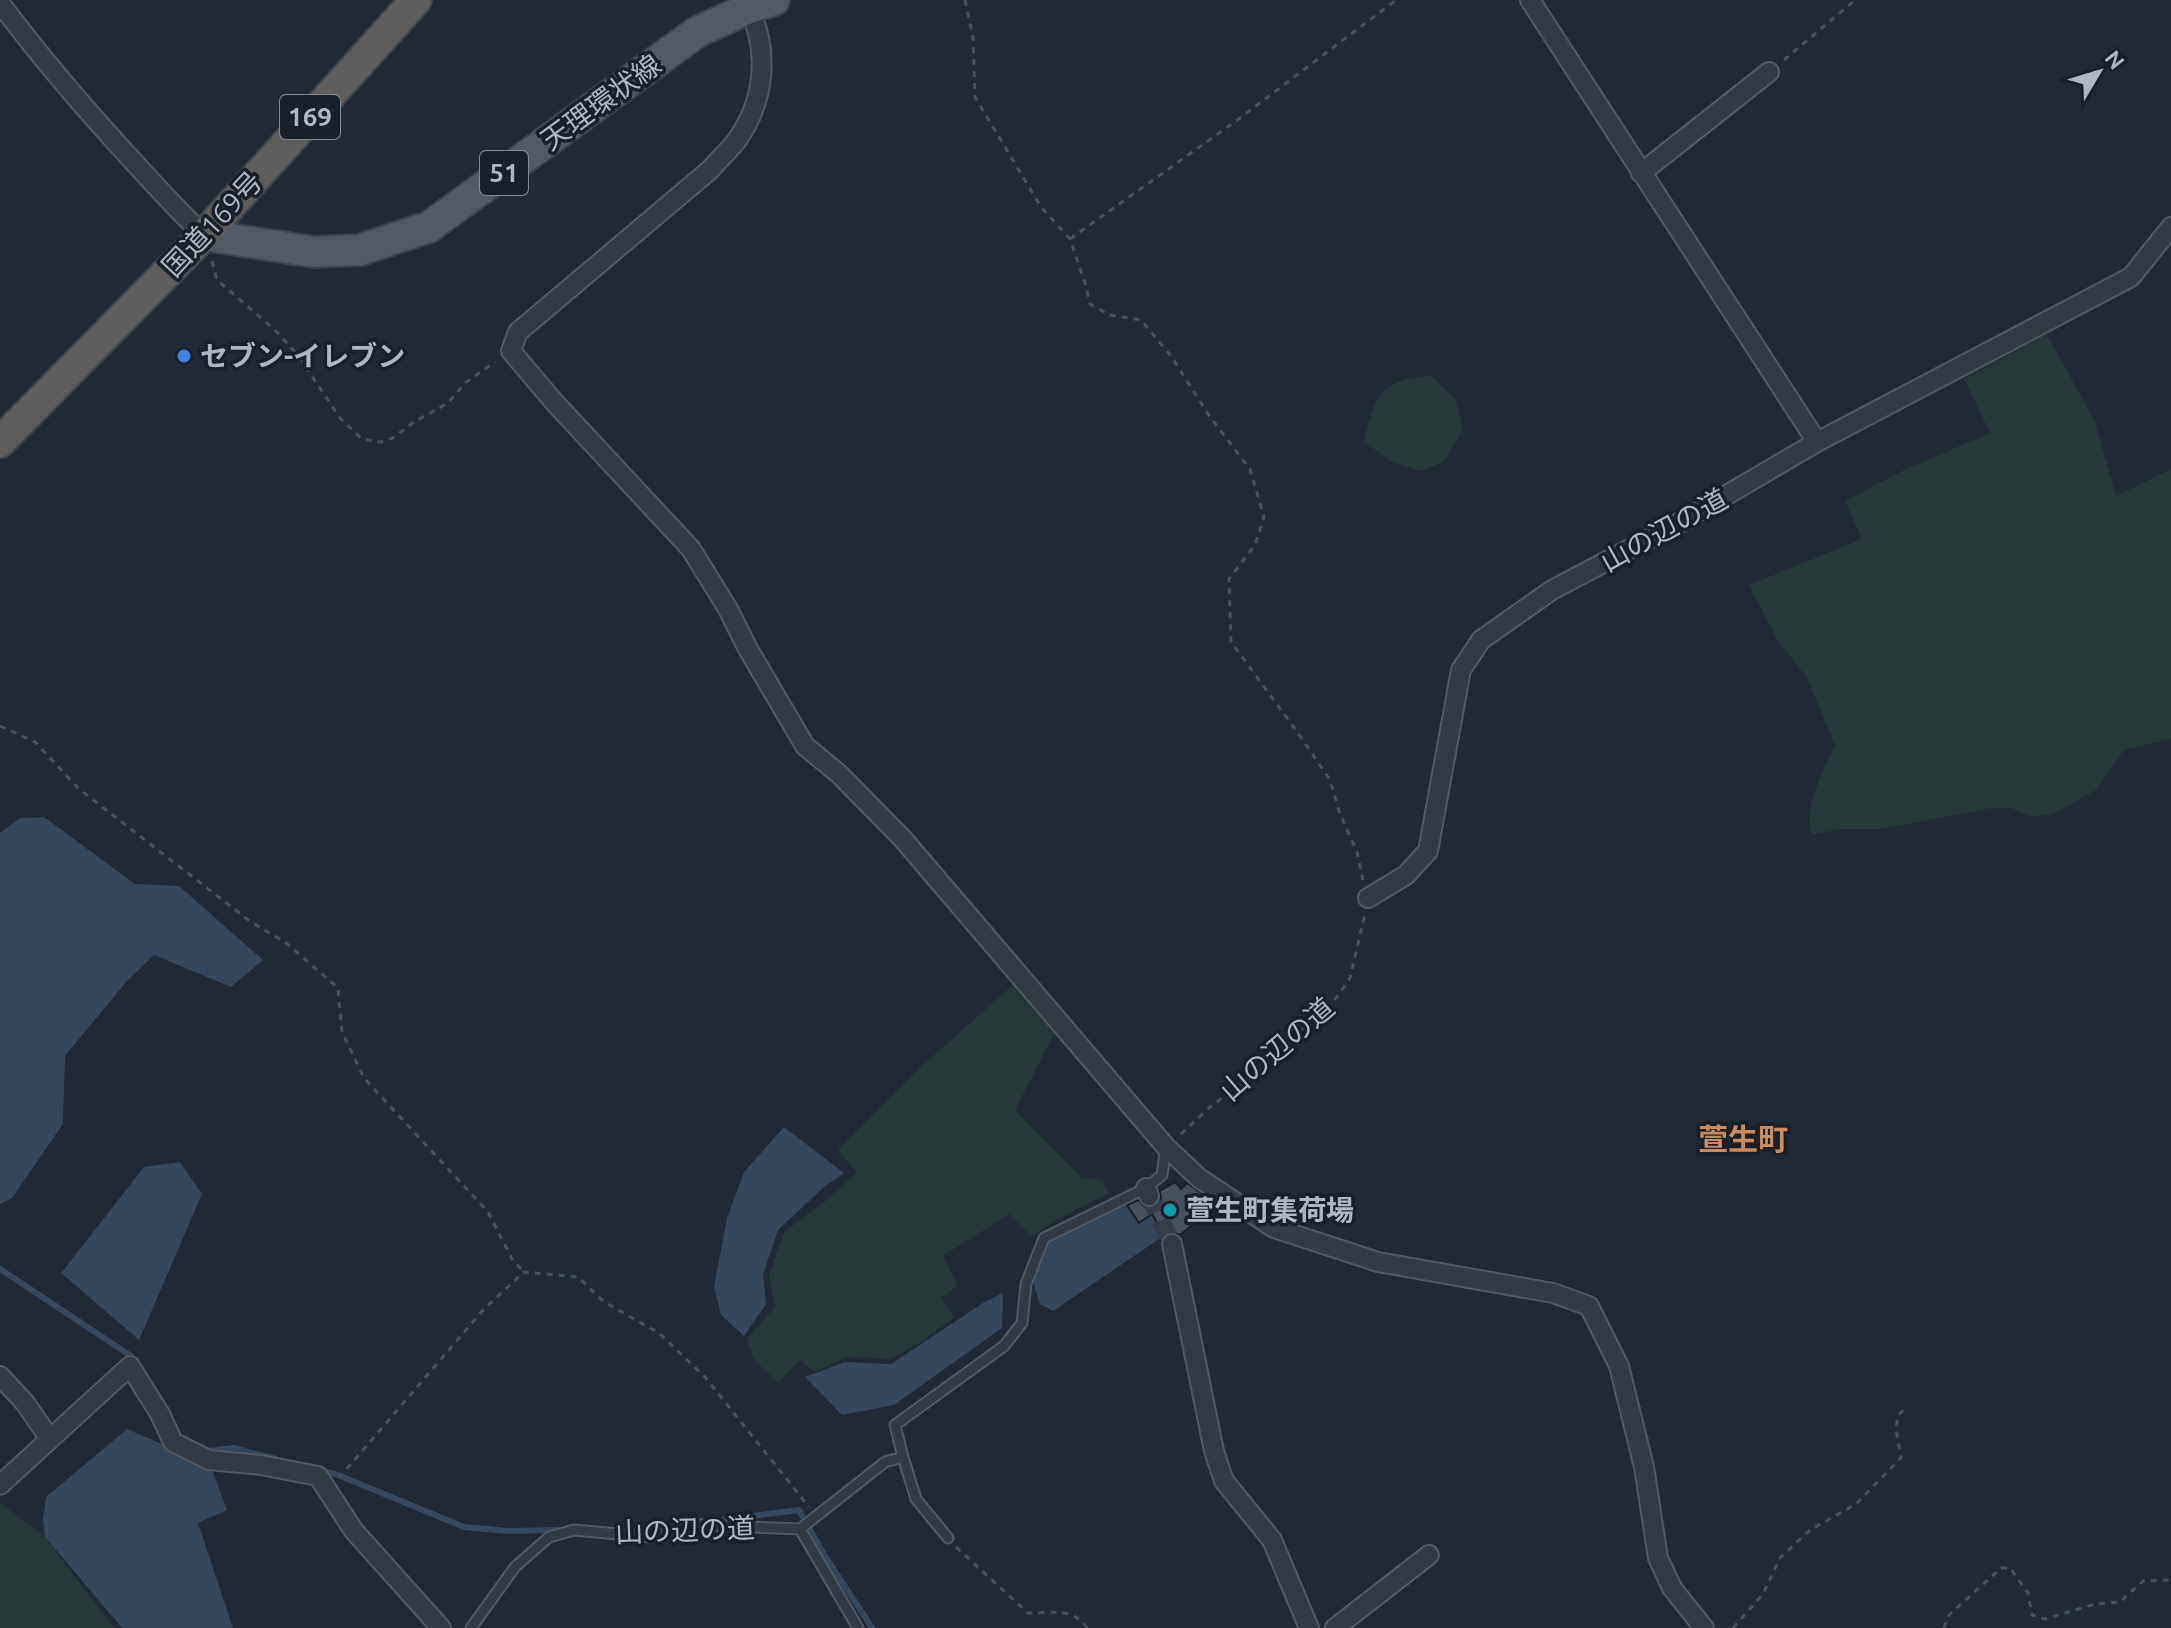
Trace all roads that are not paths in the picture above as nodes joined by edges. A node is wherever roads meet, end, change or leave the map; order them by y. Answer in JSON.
{"nodes":[{"id":1,"x":416,"y":0,"type":"edge"},
{"id":2,"x":1530,"y":0,"type":"edge"},
{"id":3,"x":0,"y":3,"type":"edge"},
{"id":4,"x":755,"y":3,"type":"edge"},
{"id":5,"x":1769,"y":72,"type":"road end"},
{"id":6,"x":1641,"y":173,"type":"junction"},
{"id":7,"x":2171,"y":227,"type":"edge"},
{"id":8,"x":204,"y":235,"type":"junction"},
{"id":9,"x":0,"y":442,"type":"edge"},
{"id":10,"x":1817,"y":442,"type":"junction"},
{"id":11,"x":1368,"y":898,"type":"road end"},
{"id":12,"x":1166,"y":1147,"type":"junction"},
{"id":13,"x":1172,"y":1244,"type":"tunnel mouth"},
{"id":14,"x":0,"y":1376,"type":"edge"},
{"id":15,"x":50,"y":1439,"type":"junction"},
{"id":16,"x":903,"y":1457,"type":"junction"},
{"id":17,"x":0,"y":1485,"type":"edge"},
{"id":18,"x":800,"y":1529,"type":"junction"},
{"id":19,"x":948,"y":1538,"type":"road end"},
{"id":20,"x":1429,"y":1555,"type":"dead end"},
{"id":21,"x":441,"y":1628,"type":"edge"},
{"id":22,"x":471,"y":1628,"type":"edge"},
{"id":23,"x":858,"y":1628,"type":"edge"},
{"id":24,"x":1309,"y":1628,"type":"edge"},
{"id":25,"x":1335,"y":1628,"type":"edge"},
{"id":26,"x":1704,"y":1628,"type":"edge"}],
"edges":[{"from":1,"to":8,"type":"highway","name":"国道169号","number":"169"},
{"from":2,"to":6,"type":"street"},
{"from":3,"to":8,"type":"street"},
{"from":4,"to":8,"type":"main road","name":"天理環状線","number":"51"},
{"from":4,"to":12,"type":"street"},
{"from":5,"to":6,"type":"street"},
{"from":6,"to":10,"type":"street"},
{"from":7,"to":10,"type":"street","name":"山の辺の道"},
{"from":8,"to":9,"type":"highway","name":"国道169号","number":"169"},
{"from":10,"to":11,"type":"street","name":"山の辺の道"},
{"from":12,"to":16,"type":"lane"},
{"from":12,"to":26,"type":"street"},
{"from":13,"to":24,"type":"street"},
{"from":14,"to":15,"type":"street"},
{"from":15,"to":17,"type":"street"},
{"from":15,"to":21,"type":"street"},
{"from":16,"to":18,"type":"lane"},
{"from":16,"to":19,"type":"lane"},
{"from":18,"to":22,"type":"lane","name":"山の辺の道"},
{"from":18,"to":23,"type":"lane"},
{"from":20,"to":25,"type":"street"}]}
